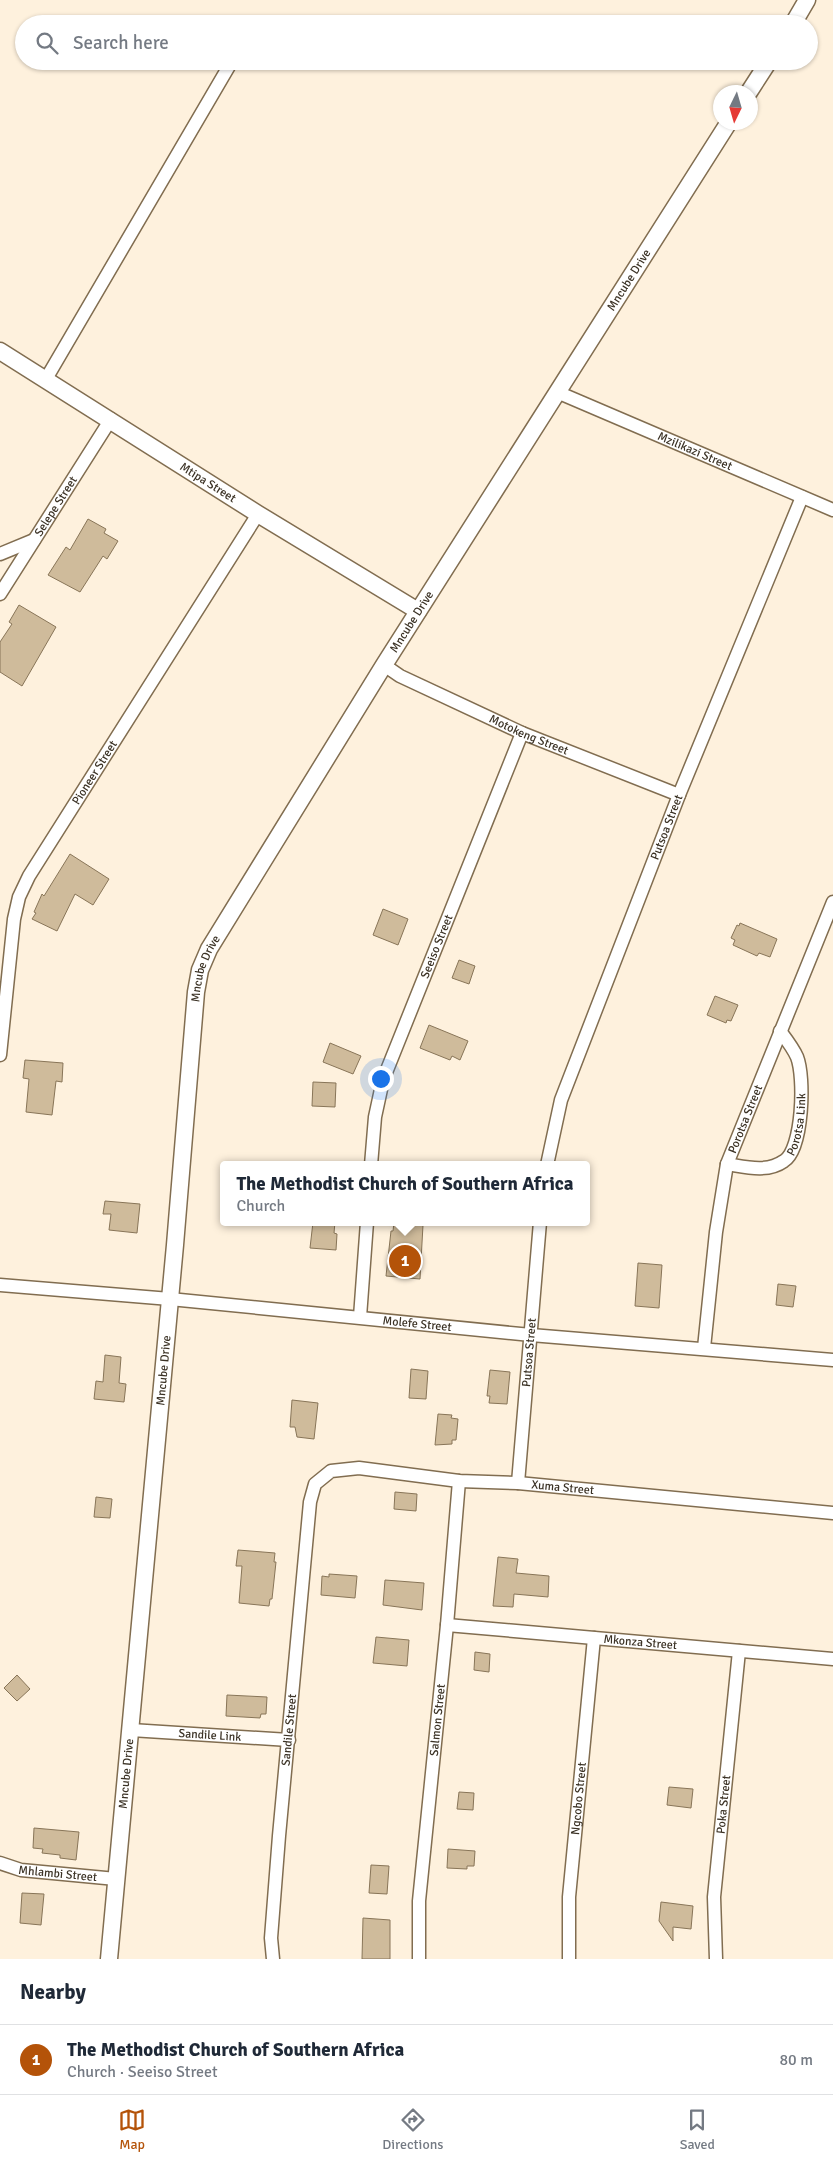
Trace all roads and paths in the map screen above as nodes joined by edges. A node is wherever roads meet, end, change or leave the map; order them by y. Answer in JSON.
{"nodes":[{"id":1,"x":807,"y":0,"type":"edge"},
{"id":2,"x":798,"y":15,"type":"edge"},
{"id":3,"x":227,"y":70,"type":"edge"},
{"id":4,"x":763,"y":70,"type":"edge"},
{"id":5,"x":754,"y":85,"type":"edge"},
{"id":6,"x":724,"y":130,"type":"edge"},
{"id":7,"x":0,"y":351,"type":"edge"},
{"id":8,"x":46,"y":379,"type":"junction"},
{"id":9,"x":557,"y":392,"type":"junction"},
{"id":10,"x":111,"y":420,"type":"junction"},
{"id":11,"x":802,"y":497,"type":"junction"},
{"id":12,"x":833,"y":510,"type":"edge"},
{"id":13,"x":258,"y":514,"type":"junction"},
{"id":14,"x":34,"y":540,"type":"junction"},
{"id":15,"x":0,"y":554,"type":"edge"},
{"id":16,"x":0,"y":594,"type":"edge"},
{"id":17,"x":418,"y":612,"type":"junction"},
{"id":18,"x":384,"y":665,"type":"junction"},
{"id":19,"x":522,"y":733,"type":"junction"},
{"id":20,"x":679,"y":794,"type":"junction"},
{"id":21,"x":833,"y":902,"type":"edge"},
{"id":22,"x":780,"y":1031,"type":"junction"},
{"id":23,"x":0,"y":1055,"type":"edge"},
{"id":24,"x":372,"y":1161,"type":"edge"},
{"id":25,"x":548,"y":1161,"type":"edge"},
{"id":26,"x":727,"y":1164,"type":"junction"},
{"id":27,"x":367,"y":1226,"type":"edge"},
{"id":28,"x":540,"y":1226,"type":"edge"},
{"id":29,"x":0,"y":1285,"type":"edge"},
{"id":30,"x":170,"y":1299,"type":"junction"},
{"id":31,"x":360,"y":1317,"type":"junction"},
{"id":32,"x":531,"y":1336,"type":"junction"},
{"id":33,"x":704,"y":1348,"type":"junction"},
{"id":34,"x":833,"y":1360,"type":"edge"},
{"id":35,"x":459,"y":1481,"type":"junction"},
{"id":36,"x":518,"y":1483,"type":"junction"},
{"id":37,"x":310,"y":1502,"type":"joint"},
{"id":38,"x":833,"y":1513,"type":"edge"},
{"id":39,"x":447,"y":1625,"type":"junction"},
{"id":40,"x":594,"y":1638,"type":"junction"},
{"id":41,"x":739,"y":1651,"type":"junction"},
{"id":42,"x":833,"y":1658,"type":"edge"},
{"id":43,"x":131,"y":1730,"type":"junction"},
{"id":44,"x":289,"y":1740,"type":"junction"},
{"id":45,"x":0,"y":1863,"type":"edge"},
{"id":46,"x":116,"y":1879,"type":"junction"},
{"id":47,"x":109,"y":1959,"type":"edge"},
{"id":48,"x":273,"y":1959,"type":"edge"},
{"id":49,"x":419,"y":1959,"type":"edge"},
{"id":50,"x":569,"y":1959,"type":"edge"},
{"id":51,"x":716,"y":1959,"type":"edge"}],
"edges":[{"from":1,"to":2,"type":"street"},
{"from":3,"to":8,"type":"street"},
{"from":4,"to":5,"type":"street"},
{"from":6,"to":9,"type":"street","name":"Mncube Drive"},
{"from":7,"to":8,"type":"street","name":"Mtipa Street"},
{"from":8,"to":10,"type":"street","name":"Mtipa Street"},
{"from":9,"to":11,"type":"street","name":"Mzilikazi Street"},
{"from":9,"to":17,"type":"street","name":"Mncube Drive"},
{"from":10,"to":13,"type":"street","name":"Mtipa Street"},
{"from":10,"to":14,"type":"street","name":"Selepe Street"},
{"from":11,"to":12,"type":"street","name":"Mzilikazi Street"},
{"from":11,"to":20,"type":"street","name":"Putsoa Street"},
{"from":13,"to":17,"type":"street","name":"Mtipa Street"},
{"from":13,"to":23,"type":"street","name":"Pioneer Street"},
{"from":14,"to":15,"type":"street"},
{"from":14,"to":16,"type":"street","name":"Selepe Street"},
{"from":17,"to":18,"type":"street","name":"Mncube Drive"},
{"from":18,"to":19,"type":"street","name":"Motokeng Street"},
{"from":18,"to":30,"type":"street","name":"Mncube Drive"},
{"from":19,"to":20,"type":"street","name":"Motokeng Street"},
{"from":19,"to":24,"type":"street","name":"Seeiso Street"},
{"from":20,"to":25,"type":"street","name":"Putsoa Street"},
{"from":21,"to":22,"type":"street","name":"Porotsa Street"},
{"from":22,"to":26,"type":"street","name":"Porotsa Street"},
{"from":22,"to":26,"type":"street","name":"Porotsa Link"},
{"from":26,"to":33,"type":"street","name":"Porotsa Street"},
{"from":27,"to":31,"type":"street"},
{"from":28,"to":32,"type":"street","name":"Putsoa Street"},
{"from":29,"to":30,"type":"street","name":"Molefe Street"},
{"from":30,"to":31,"type":"street","name":"Molefe Street"},
{"from":30,"to":43,"type":"street","name":"Mncube Drive"},
{"from":31,"to":32,"type":"street","name":"Molefe Street"},
{"from":32,"to":33,"type":"street","name":"Molefe Street"},
{"from":32,"to":36,"type":"street","name":"Putsoa Street"},
{"from":33,"to":34,"type":"street","name":"Molefe Street"},
{"from":35,"to":36,"type":"street","name":"Xuma Street"},
{"from":35,"to":37,"type":"street","name":"Xuma Street"},
{"from":35,"to":39,"type":"street","name":"Salmon Street"},
{"from":36,"to":38,"type":"street","name":"Xuma Street"},
{"from":37,"to":44,"type":"street","name":"Sandile Street"},
{"from":39,"to":40,"type":"street","name":"Mkonza Street"},
{"from":39,"to":49,"type":"street","name":"Salmon Street"},
{"from":40,"to":41,"type":"street","name":"Mkonza Street"},
{"from":40,"to":50,"type":"street","name":"Ngcobo Street"},
{"from":41,"to":42,"type":"street","name":"Mkonza Street"},
{"from":41,"to":51,"type":"street","name":"Poka Street"},
{"from":43,"to":44,"type":"street","name":"Sandile Link"},
{"from":43,"to":46,"type":"street","name":"Mncube Drive"},
{"from":44,"to":48,"type":"street","name":"Sandile Street"},
{"from":45,"to":46,"type":"street","name":"Mhlambi Street"},
{"from":46,"to":47,"type":"street","name":"Mncube Drive"}]}
